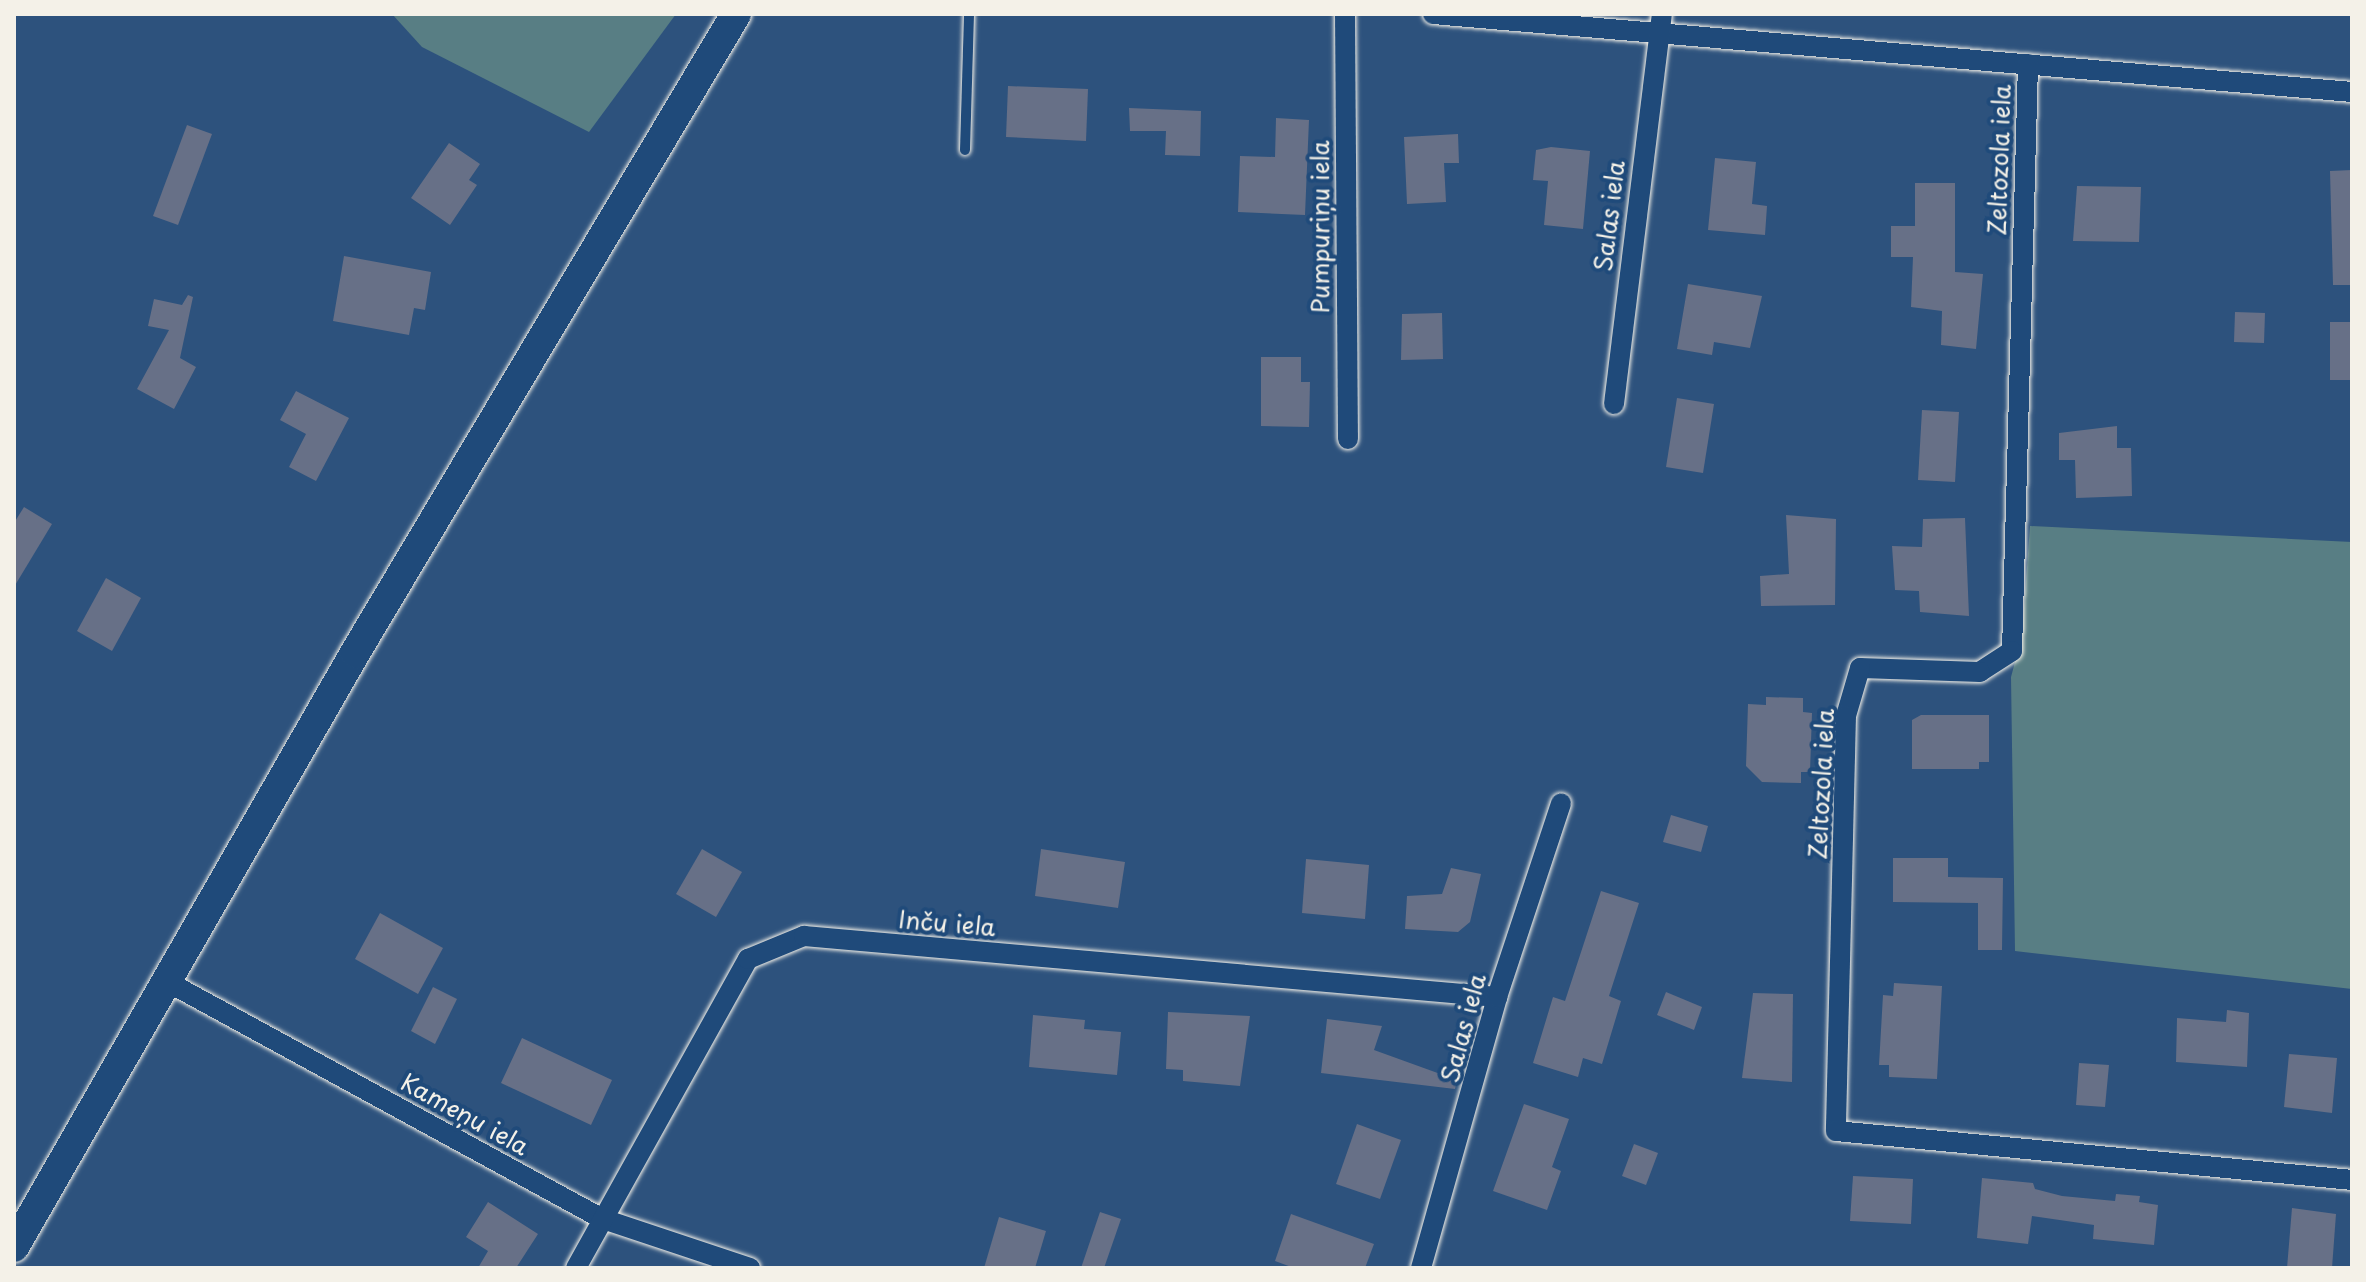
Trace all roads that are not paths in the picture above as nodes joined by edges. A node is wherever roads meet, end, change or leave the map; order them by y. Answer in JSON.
{"nodes":[{"id":1,"x":736,"y":14,"type":"edge"},
{"id":2,"x":969,"y":14,"type":"edge"},
{"id":3,"x":1345,"y":14,"type":"edge"},
{"id":4,"x":1433,"y":14,"type":"edge"},
{"id":5,"x":1660,"y":24,"type":"edge"},
{"id":6,"x":2028,"y":64,"type":"junction"},
{"id":7,"x":2352,"y":92,"type":"edge"},
{"id":8,"x":965,"y":150,"type":"dead end"},
{"id":9,"x":1614,"y":404,"type":"dead end"},
{"id":10,"x":1348,"y":439,"type":"dead end"},
{"id":11,"x":1561,"y":803,"type":"dead end"},
{"id":12,"x":166,"y":981,"type":"junction"},
{"id":13,"x":1497,"y":997,"type":"junction"},
{"id":14,"x":2352,"y":1180,"type":"edge"},
{"id":15,"x":603,"y":1219,"type":"junction"},
{"id":16,"x":14,"y":1247,"type":"edge"},
{"id":17,"x":576,"y":1268,"type":"edge"},
{"id":18,"x":750,"y":1268,"type":"edge"},
{"id":19,"x":1421,"y":1268,"type":"edge"}],
"edges":[{"from":1,"to":12,"type":"main road"},
{"from":2,"to":8,"type":"lane"},
{"from":3,"to":10,"type":"street","name":"Pumpuriņu iela"},
{"from":4,"to":5,"type":"street"},
{"from":5,"to":6,"type":"street"},
{"from":5,"to":9,"type":"street","name":"Salas iela"},
{"from":6,"to":7,"type":"street"},
{"from":6,"to":14,"type":"street","name":"Zeltozola iela"},
{"from":11,"to":13,"type":"street","name":"Salas iela"},
{"from":12,"to":15,"type":"street","name":"Kameņu iela"},
{"from":12,"to":16,"type":"main road"},
{"from":13,"to":15,"type":"street","name":"Inču iela"},
{"from":13,"to":19,"type":"street","name":"Salas iela"},
{"from":15,"to":17,"type":"street","name":"Inču iela"},
{"from":15,"to":18,"type":"street","name":"Kameņu iela"}]}
